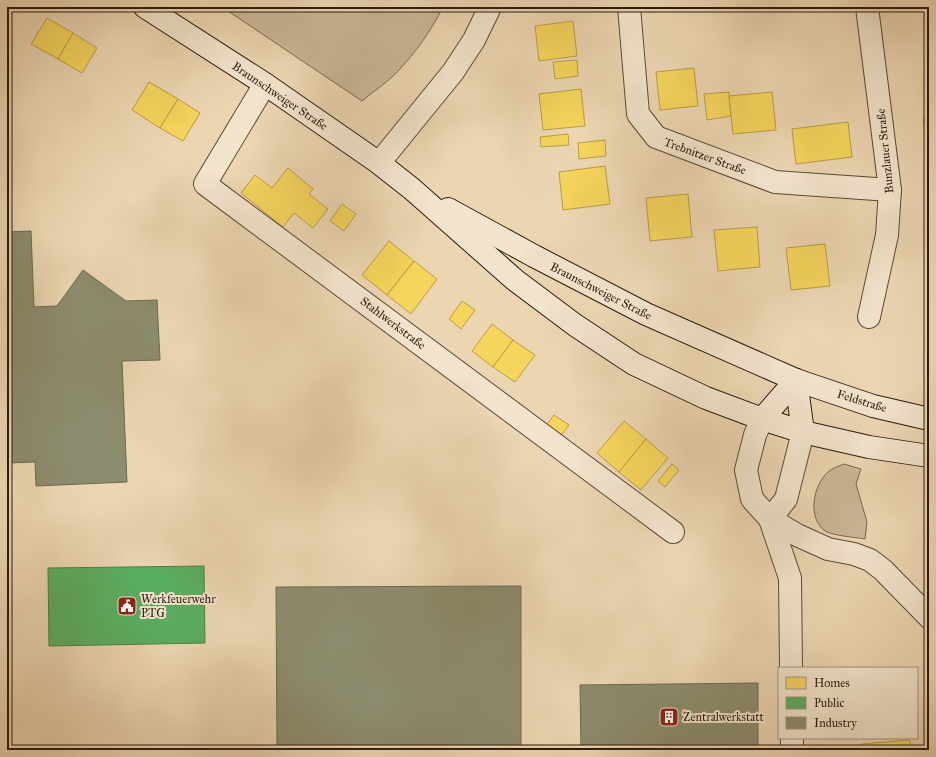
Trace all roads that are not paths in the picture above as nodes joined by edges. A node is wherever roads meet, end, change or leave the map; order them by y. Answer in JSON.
{"nodes":[{"id":1,"x":145,"y":7,"type":"edge"},
{"id":2,"x":490,"y":7,"type":"edge"},
{"id":3,"x":629,"y":7,"type":"edge"},
{"id":4,"x":868,"y":7,"type":"edge"},
{"id":5,"x":265,"y":84,"type":"junction"},
{"id":6,"x":379,"y":163,"type":"junction"},
{"id":7,"x":412,"y":189,"type":"junction"},
{"id":8,"x":890,"y":190,"type":"junction"},
{"id":9,"x":869,"y":317,"type":"dead end"},
{"id":10,"x":796,"y":380,"type":"junction"},
{"id":11,"x":929,"y":418,"type":"edge"},
{"id":12,"x":762,"y":420,"type":"junction"},
{"id":13,"x":803,"y":432,"type":"junction"},
{"id":14,"x":929,"y":456,"type":"edge"},
{"id":15,"x":770,"y":519,"type":"junction"},
{"id":16,"x":674,"y":532,"type":"dead end"},
{"id":17,"x":929,"y":617,"type":"edge"},
{"id":18,"x":791,"y":667,"type":"edge"},
{"id":19,"x":792,"y":739,"type":"edge"},
{"id":20,"x":792,"y":750,"type":"edge"}],
"edges":[{"from":1,"to":5,"type":"street","name":"Braunschweiger Straße"},
{"from":2,"to":6,"type":"street"},
{"from":3,"to":8,"type":"street","name":"Trebnitzer Straße"},
{"from":4,"to":8,"type":"street","name":"Bunzlauer Straße"},
{"from":5,"to":6,"type":"street","name":"Braunschweiger Straße"},
{"from":5,"to":16,"type":"street","name":"Stahlwerkstraße"},
{"from":6,"to":7,"type":"street","name":"Braunschweiger Straße"},
{"from":7,"to":10,"type":"street","name":"Braunschweiger Straße"},
{"from":7,"to":12,"type":"street","name":"Braunschweiger Straße"},
{"from":8,"to":9,"type":"street","name":"Bunzlauer Straße"},
{"from":10,"to":11,"type":"street","name":"Feldstraße"},
{"from":10,"to":12,"type":"street"},
{"from":10,"to":13,"type":"street"},
{"from":12,"to":13,"type":"street","name":"Braunschweiger Straße"},
{"from":12,"to":15,"type":"street"},
{"from":13,"to":14,"type":"street"},
{"from":13,"to":15,"type":"street"},
{"from":15,"to":17,"type":"street"},
{"from":15,"to":18,"type":"street"},
{"from":19,"to":20,"type":"street"}]}
